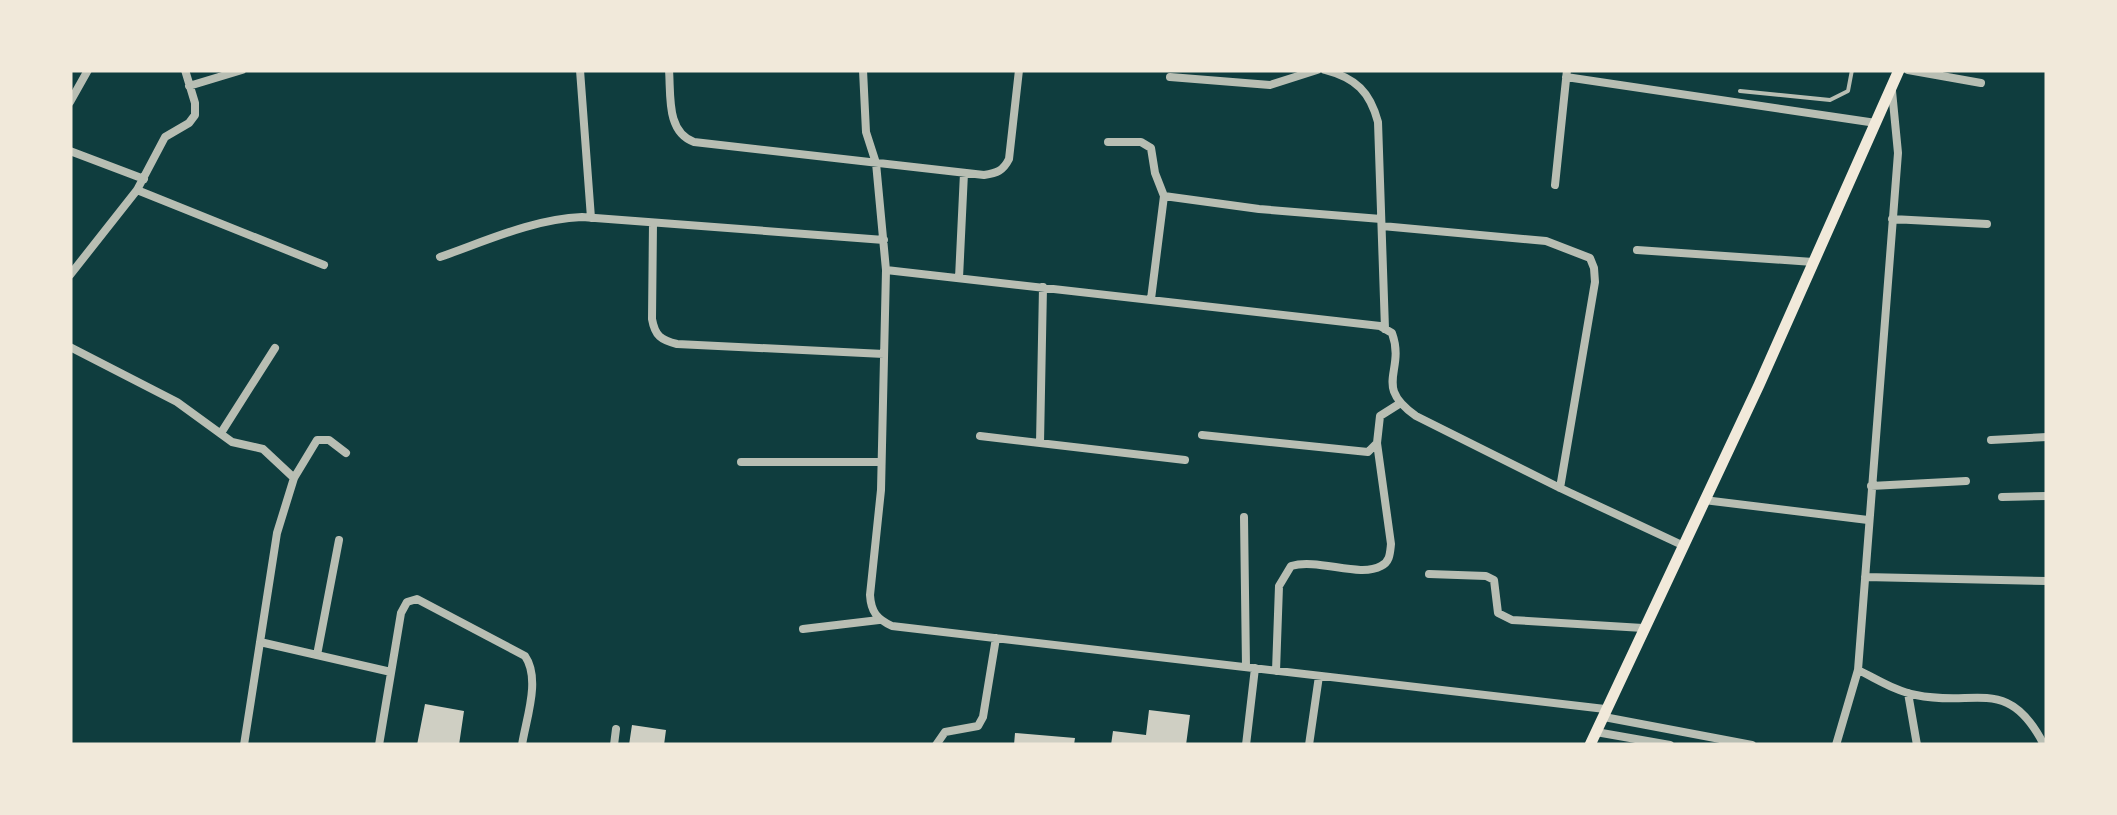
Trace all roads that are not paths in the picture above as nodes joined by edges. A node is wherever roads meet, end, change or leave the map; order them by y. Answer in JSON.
{"nodes":[{"id":1,"x":88,"y":70,"type":"edge"},
{"id":2,"x":184,"y":70,"type":"edge"},
{"id":3,"x":242,"y":70,"type":"edge"},
{"id":4,"x":580,"y":70,"type":"edge"},
{"id":5,"x":668,"y":70,"type":"edge"},
{"id":6,"x":863,"y":70,"type":"edge"},
{"id":7,"x":1019,"y":70,"type":"edge"},
{"id":8,"x":1317,"y":70,"type":"edge"},
{"id":9,"x":1326,"y":70,"type":"edge"},
{"id":10,"x":1852,"y":70,"type":"edge"},
{"id":11,"x":1899,"y":70,"type":"edge"},
{"id":12,"x":1908,"y":70,"type":"edge"},
{"id":13,"x":1292,"y":73,"type":"edge"},
{"id":14,"x":1567,"y":74,"type":"edge"},
{"id":15,"x":1170,"y":77,"type":"dead end"},
{"id":16,"x":1981,"y":83,"type":"dead end"},
{"id":17,"x":189,"y":86,"type":"junction"},
{"id":18,"x":1891,"y":88,"type":"junction"},
{"id":19,"x":1740,"y":91,"type":"dead end"},
{"id":20,"x":70,"y":102,"type":"edge"},
{"id":21,"x":1876,"y":123,"type":"junction"},
{"id":22,"x":1108,"y":142,"type":"dead end"},
{"id":23,"x":70,"y":151,"type":"edge"},
{"id":24,"x":876,"y":163,"type":"junction"},
{"id":25,"x":964,"y":173,"type":"junction"},
{"id":26,"x":144,"y":179,"type":"junction"},
{"id":27,"x":1555,"y":185,"type":"dead end"},
{"id":28,"x":137,"y":190,"type":"junction"},
{"id":29,"x":1164,"y":196,"type":"junction"},
{"id":30,"x":591,"y":218,"type":"junction"},
{"id":31,"x":1892,"y":219,"type":"junction"},
{"id":32,"x":653,"y":222,"type":"junction"},
{"id":33,"x":1381,"y":223,"type":"junction"},
{"id":34,"x":1988,"y":224,"type":"dead end"},
{"id":35,"x":884,"y":240,"type":"junction"},
{"id":36,"x":1636,"y":250,"type":"dead end"},
{"id":37,"x":440,"y":258,"type":"dead end"},
{"id":38,"x":1814,"y":262,"type":"junction"},
{"id":39,"x":324,"y":266,"type":"dead end"},
{"id":40,"x":886,"y":270,"type":"junction"},
{"id":41,"x":70,"y":275,"type":"edge"},
{"id":42,"x":959,"y":278,"type":"junction"},
{"id":43,"x":1043,"y":287,"type":"junction"},
{"id":44,"x":1151,"y":299,"type":"junction"},
{"id":45,"x":1385,"y":328,"type":"junction"},
{"id":46,"x":70,"y":347,"type":"edge"},
{"id":47,"x":274,"y":348,"type":"dead end"},
{"id":48,"x":884,"y":354,"type":"junction"},
{"id":49,"x":1399,"y":404,"type":"junction"},
{"id":50,"x":220,"y":433,"type":"junction"},
{"id":51,"x":1202,"y":435,"type":"dead end"},
{"id":52,"x":980,"y":436,"type":"dead end"},
{"id":53,"x":2047,"y":438,"type":"edge"},
{"id":54,"x":1991,"y":440,"type":"dead end"},
{"id":55,"x":1040,"y":443,"type":"junction"},
{"id":56,"x":1376,"y":443,"type":"junction"},
{"id":57,"x":346,"y":453,"type":"dead end"},
{"id":58,"x":1185,"y":460,"type":"dead end"},
{"id":59,"x":741,"y":462,"type":"dead end"},
{"id":60,"x":882,"y":462,"type":"junction"},
{"id":61,"x":294,"y":478,"type":"junction"},
{"id":62,"x":1966,"y":481,"type":"dead end"},
{"id":63,"x":1870,"y":486,"type":"junction"},
{"id":64,"x":1560,"y":488,"type":"junction"},
{"id":65,"x":2047,"y":496,"type":"edge"},
{"id":66,"x":2002,"y":497,"type":"dead end"},
{"id":67,"x":1704,"y":500,"type":"junction"},
{"id":68,"x":1244,"y":518,"type":"dead end"},
{"id":69,"x":1868,"y":520,"type":"junction"},
{"id":70,"x":339,"y":540,"type":"dead end"},
{"id":71,"x":1682,"y":545,"type":"junction"},
{"id":72,"x":1430,"y":574,"type":"dead end"},
{"id":73,"x":1865,"y":577,"type":"junction"},
{"id":74,"x":2047,"y":581,"type":"edge"},
{"id":75,"x":879,"y":620,"type":"junction"},
{"id":76,"x":803,"y":628,"type":"dead end"},
{"id":77,"x":1643,"y":628,"type":"junction"},
{"id":78,"x":996,"y":638,"type":"junction"},
{"id":79,"x":260,"y":642,"type":"junction"},
{"id":80,"x":317,"y":655,"type":"junction"},
{"id":81,"x":1250,"y":668,"type":"junction"},
{"id":82,"x":1276,"y":670,"type":"junction"},
{"id":83,"x":1858,"y":670,"type":"junction"},
{"id":84,"x":391,"y":672,"type":"junction"},
{"id":85,"x":1319,"y":676,"type":"junction"},
{"id":86,"x":1908,"y":693,"type":"junction"},
{"id":87,"x":1605,"y":713,"type":"junction"},
{"id":88,"x":616,"y":729,"type":"dead end"},
{"id":89,"x":1596,"y":732,"type":"junction"},
{"id":90,"x":244,"y":745,"type":"edge"},
{"id":91,"x":379,"y":745,"type":"edge"},
{"id":92,"x":522,"y":745,"type":"edge"},
{"id":93,"x":614,"y":745,"type":"edge"},
{"id":94,"x":936,"y":745,"type":"edge"},
{"id":95,"x":1246,"y":745,"type":"edge"},
{"id":96,"x":1309,"y":745,"type":"edge"},
{"id":97,"x":1590,"y":745,"type":"edge"},
{"id":98,"x":1670,"y":745,"type":"edge"},
{"id":99,"x":1752,"y":745,"type":"edge"},
{"id":100,"x":1836,"y":745,"type":"edge"},
{"id":101,"x":1918,"y":745,"type":"edge"},
{"id":102,"x":2044,"y":745,"type":"edge"}],
"edges":[{"from":1,"to":20,"type":"street"},
{"from":2,"to":17,"type":"street"},
{"from":3,"to":17,"type":"street"},
{"from":4,"to":30,"type":"street"},
{"from":5,"to":24,"type":"street"},
{"from":6,"to":24,"type":"street"},
{"from":7,"to":25,"type":"street"},
{"from":8,"to":13,"type":"street"},
{"from":9,"to":33,"type":"street"},
{"from":10,"to":19,"type":"lane"},
{"from":11,"to":18,"type":"main road"},
{"from":12,"to":16,"type":"street"},
{"from":13,"to":15,"type":"street"},
{"from":14,"to":21,"type":"street"},
{"from":14,"to":27,"type":"street"},
{"from":17,"to":26,"type":"street"},
{"from":18,"to":21,"type":"main road"},
{"from":18,"to":31,"type":"street"},
{"from":21,"to":38,"type":"main road"},
{"from":22,"to":29,"type":"street"},
{"from":23,"to":26,"type":"street"},
{"from":24,"to":25,"type":"street"},
{"from":24,"to":35,"type":"street"},
{"from":25,"to":42,"type":"street"},
{"from":26,"to":28,"type":"street"},
{"from":28,"to":39,"type":"street"},
{"from":28,"to":41,"type":"street"},
{"from":29,"to":33,"type":"street"},
{"from":29,"to":44,"type":"street"},
{"from":30,"to":32,"type":"street"},
{"from":30,"to":37,"type":"street"},
{"from":31,"to":34,"type":"street"},
{"from":31,"to":63,"type":"street"},
{"from":32,"to":35,"type":"street"},
{"from":32,"to":48,"type":"street"},
{"from":33,"to":45,"type":"street"},
{"from":33,"to":64,"type":"street"},
{"from":35,"to":40,"type":"street"},
{"from":36,"to":38,"type":"street"},
{"from":38,"to":67,"type":"main road"},
{"from":40,"to":42,"type":"street"},
{"from":40,"to":48,"type":"street"},
{"from":42,"to":43,"type":"street"},
{"from":43,"to":44,"type":"street"},
{"from":43,"to":55,"type":"street"},
{"from":44,"to":45,"type":"street"},
{"from":45,"to":49,"type":"street"},
{"from":46,"to":50,"type":"street"},
{"from":47,"to":50,"type":"street"},
{"from":48,"to":60,"type":"street"},
{"from":49,"to":56,"type":"street"},
{"from":49,"to":64,"type":"street"},
{"from":50,"to":61,"type":"street"},
{"from":51,"to":56,"type":"street"},
{"from":52,"to":55,"type":"street"},
{"from":53,"to":54,"type":"street"},
{"from":55,"to":58,"type":"street"},
{"from":56,"to":82,"type":"street"},
{"from":57,"to":61,"type":"street"},
{"from":59,"to":60,"type":"street"},
{"from":60,"to":75,"type":"street"},
{"from":61,"to":79,"type":"street"},
{"from":62,"to":63,"type":"street"},
{"from":63,"to":69,"type":"street"},
{"from":64,"to":71,"type":"street"},
{"from":65,"to":66,"type":"street"},
{"from":67,"to":69,"type":"street"},
{"from":67,"to":71,"type":"main road"},
{"from":68,"to":81,"type":"street"},
{"from":69,"to":73,"type":"street"},
{"from":70,"to":80,"type":"street"},
{"from":71,"to":77,"type":"main road"},
{"from":72,"to":77,"type":"street"},
{"from":73,"to":74,"type":"street"},
{"from":73,"to":83,"type":"street"},
{"from":75,"to":76,"type":"street"},
{"from":75,"to":78,"type":"street"},
{"from":77,"to":87,"type":"main road"},
{"from":78,"to":81,"type":"street"},
{"from":78,"to":94,"type":"street"},
{"from":79,"to":80,"type":"street"},
{"from":79,"to":90,"type":"street"},
{"from":80,"to":84,"type":"street"},
{"from":81,"to":82,"type":"street"},
{"from":81,"to":95,"type":"street"},
{"from":82,"to":85,"type":"street"},
{"from":83,"to":86,"type":"street"},
{"from":83,"to":100,"type":"street"},
{"from":84,"to":91,"type":"street"},
{"from":84,"to":92,"type":"street"},
{"from":85,"to":87,"type":"street"},
{"from":85,"to":96,"type":"street"},
{"from":86,"to":101,"type":"street"},
{"from":86,"to":102,"type":"street"},
{"from":87,"to":89,"type":"main road"},
{"from":87,"to":99,"type":"street"},
{"from":88,"to":93,"type":"street"},
{"from":89,"to":97,"type":"main road"},
{"from":89,"to":98,"type":"street"}]}
